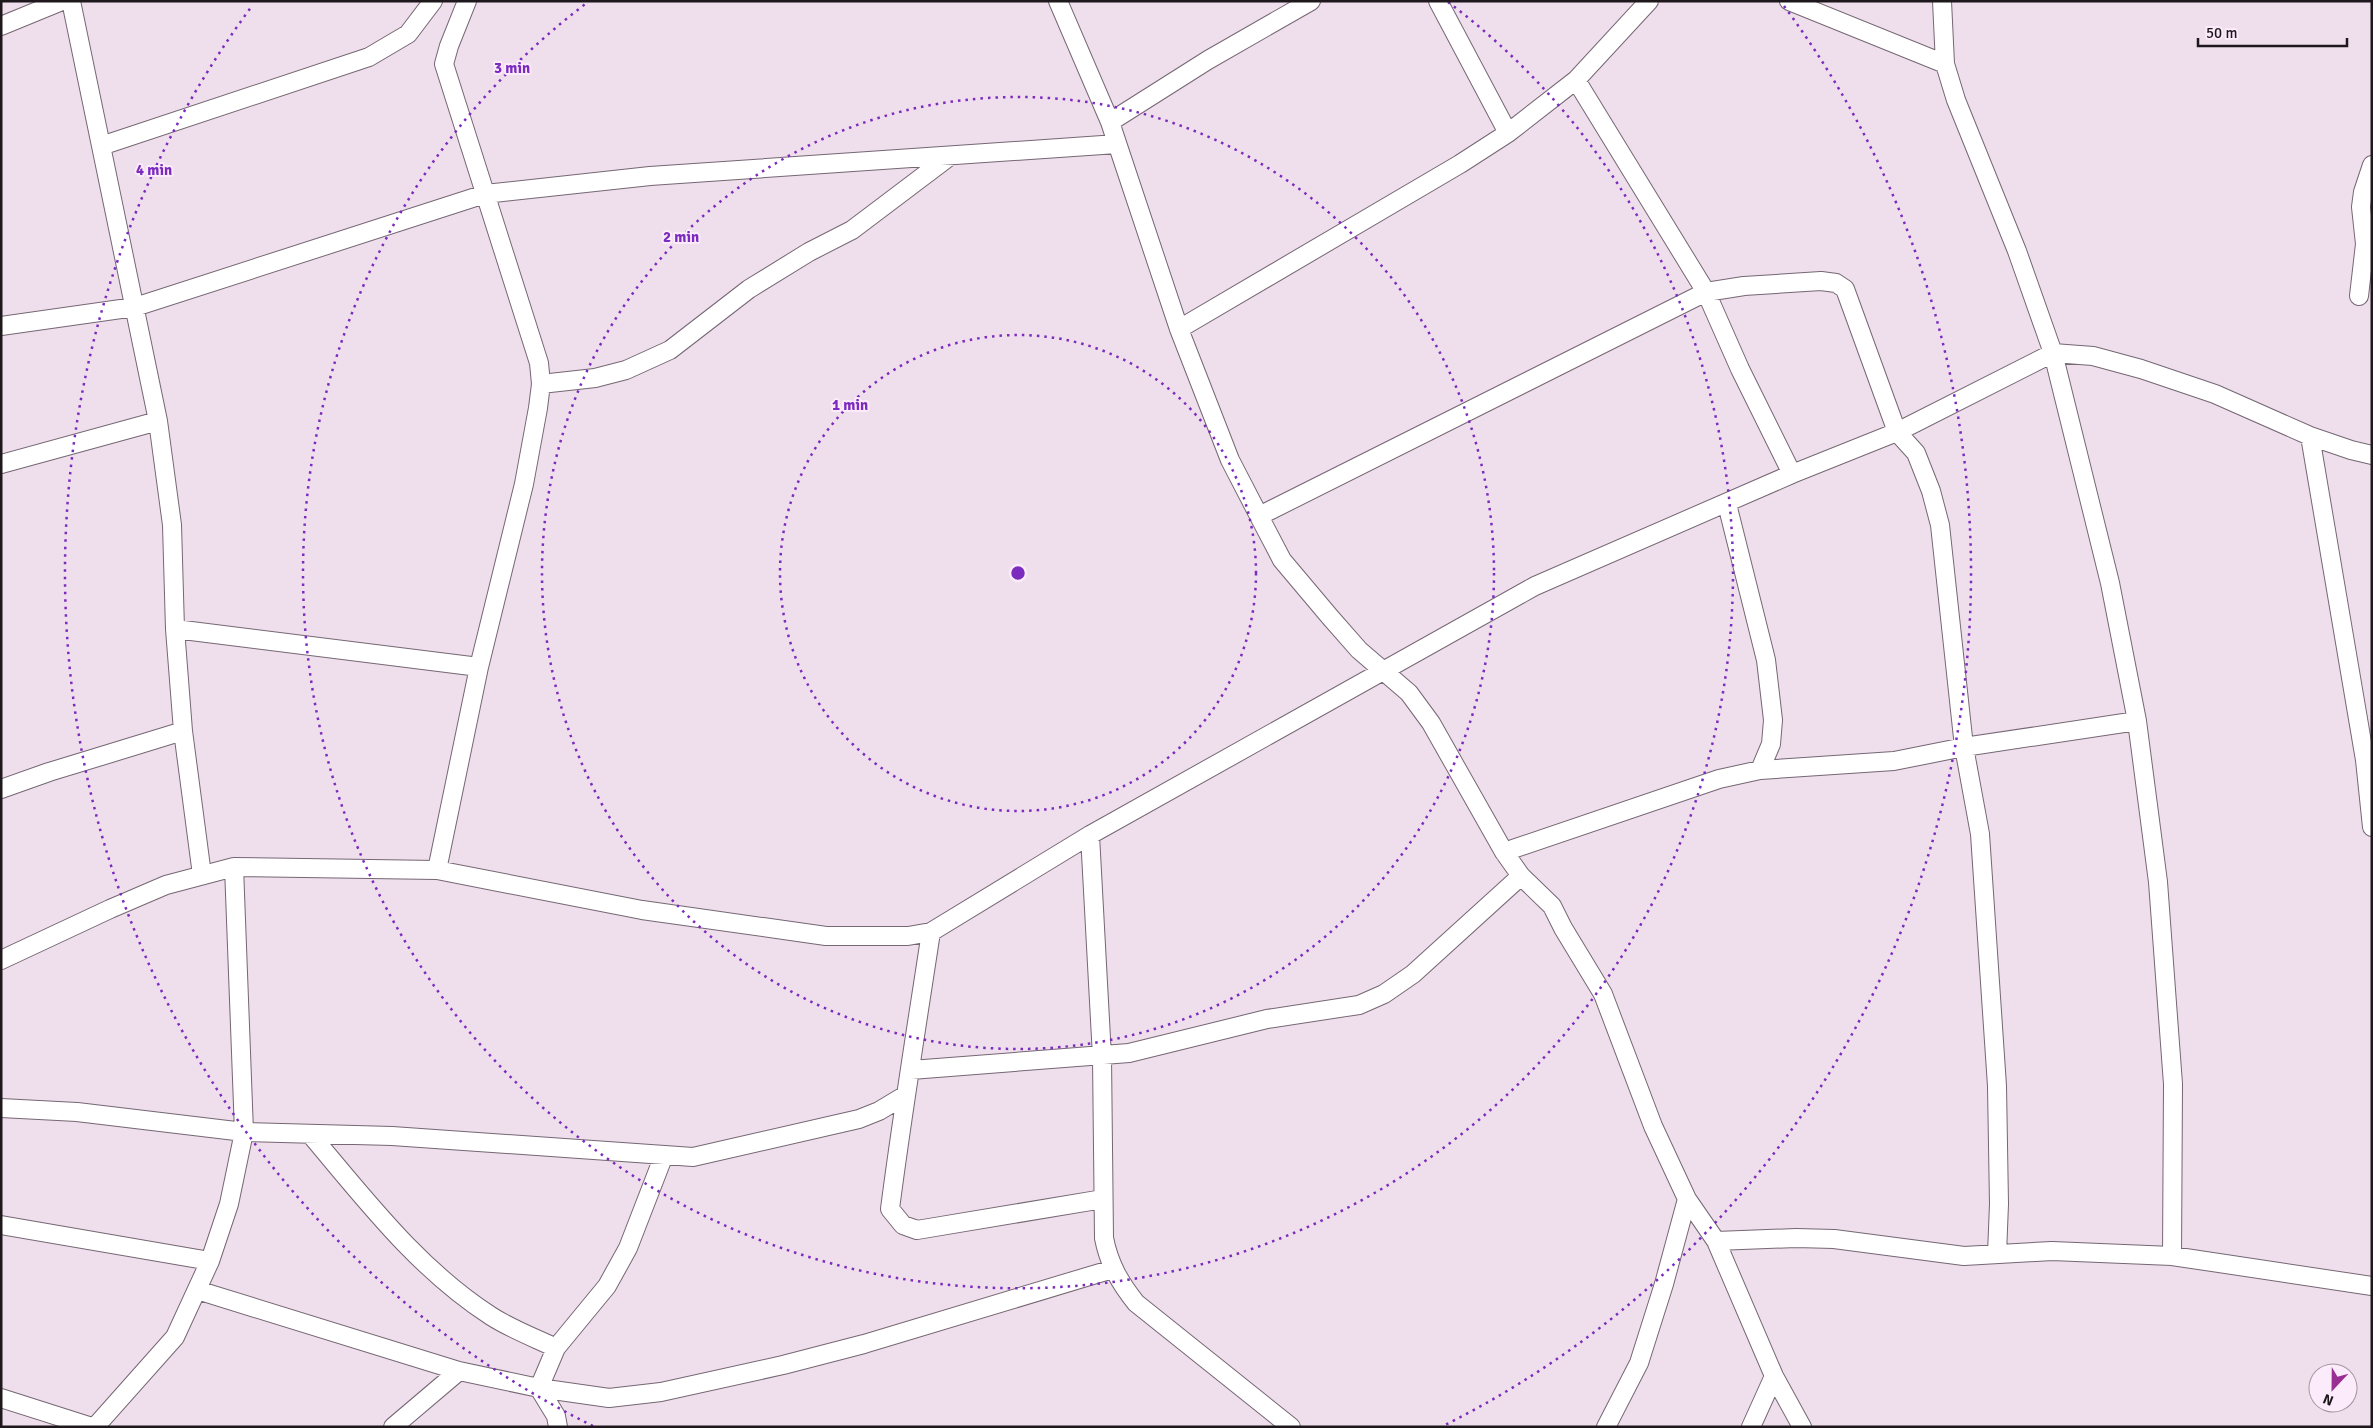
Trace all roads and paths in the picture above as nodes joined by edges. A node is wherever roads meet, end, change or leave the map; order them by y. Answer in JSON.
{"nodes":[{"id":1,"x":62,"y":1,"type":"edge"},
{"id":2,"x":71,"y":1,"type":"edge"},
{"id":3,"x":433,"y":1,"type":"edge"},
{"id":4,"x":467,"y":1,"type":"edge"},
{"id":5,"x":1058,"y":1,"type":"edge"},
{"id":6,"x":1311,"y":1,"type":"edge"},
{"id":7,"x":1438,"y":1,"type":"edge"},
{"id":8,"x":1649,"y":1,"type":"edge"},
{"id":9,"x":1789,"y":1,"type":"edge"},
{"id":10,"x":1942,"y":1,"type":"edge"},
{"id":11,"x":1,"y":26,"type":"edge"},
{"id":12,"x":1945,"y":64,"type":"junction"},
{"id":13,"x":1576,"y":80,"type":"junction"},
{"id":14,"x":1110,"y":122,"type":"junction"},
{"id":15,"x":1508,"y":133,"type":"junction"},
{"id":16,"x":1117,"y":144,"type":"junction"},
{"id":17,"x":101,"y":146,"type":"junction"},
{"id":18,"x":950,"y":156,"type":"junction"},
{"id":19,"x":2372,"y":165,"type":"edge"},
{"id":20,"x":485,"y":194,"type":"junction"},
{"id":21,"x":1706,"y":292,"type":"junction"},
{"id":22,"x":2359,"y":296,"type":"dead end"},
{"id":23,"x":135,"y":307,"type":"junction"},
{"id":24,"x":1,"y":326,"type":"edge"},
{"id":25,"x":1179,"y":329,"type":"junction"},
{"id":26,"x":2053,"y":353,"type":"junction"},
{"id":27,"x":541,"y":384,"type":"junction"},
{"id":28,"x":158,"y":421,"type":"junction"},
{"id":29,"x":1897,"y":432,"type":"junction"},
{"id":30,"x":2310,"y":436,"type":"junction"},
{"id":31,"x":2372,"y":455,"type":"edge"},
{"id":32,"x":1,"y":464,"type":"edge"},
{"id":33,"x":1792,"y":474,"type":"junction"},
{"id":34,"x":1727,"y":504,"type":"junction"},
{"id":35,"x":1259,"y":516,"type":"junction"},
{"id":36,"x":175,"y":629,"type":"junction"},
{"id":37,"x":479,"y":667,"type":"junction"},
{"id":38,"x":1384,"y":670,"type":"junction"},
{"id":39,"x":2137,"y":721,"type":"junction"},
{"id":40,"x":183,"y":732,"type":"junction"},
{"id":41,"x":1964,"y":747,"type":"junction"},
{"id":42,"x":2368,"y":760,"type":"edge"},
{"id":43,"x":1760,"y":770,"type":"junction"},
{"id":44,"x":1,"y":789,"type":"edge"},
{"id":45,"x":2372,"y":827,"type":"edge"},
{"id":46,"x":1090,"y":835,"type":"junction"},
{"id":47,"x":1504,"y":852,"type":"junction"},
{"id":48,"x":234,"y":867,"type":"junction"},
{"id":49,"x":437,"y":870,"type":"junction"},
{"id":50,"x":202,"y":875,"type":"junction"},
{"id":51,"x":1521,"y":876,"type":"junction"},
{"id":52,"x":931,"y":932,"type":"junction"},
{"id":53,"x":1,"y":960,"type":"edge"},
{"id":54,"x":1102,"y":1057,"type":"junction"},
{"id":55,"x":911,"y":1070,"type":"junction"},
{"id":56,"x":904,"y":1096,"type":"junction"},
{"id":57,"x":1,"y":1108,"type":"edge"},
{"id":58,"x":244,"y":1132,"type":"junction"},
{"id":59,"x":310,"y":1134,"type":"junction"},
{"id":60,"x":664,"y":1155,"type":"junction"},
{"id":61,"x":1104,"y":1198,"type":"junction"},
{"id":62,"x":1687,"y":1199,"type":"junction"},
{"id":63,"x":1,"y":1225,"type":"edge"},
{"id":64,"x":1716,"y":1240,"type":"junction"},
{"id":65,"x":1997,"y":1254,"type":"junction"},
{"id":66,"x":2172,"y":1256,"type":"junction"},
{"id":67,"x":210,"y":1261,"type":"junction"},
{"id":68,"x":1113,"y":1269,"type":"junction"},
{"id":69,"x":2372,"y":1286,"type":"edge"},
{"id":70,"x":197,"y":1290,"type":"junction"},
{"id":71,"x":556,"y":1348,"type":"junction"},
{"id":72,"x":460,"y":1371,"type":"junction"},
{"id":73,"x":1774,"y":1376,"type":"junction"},
{"id":74,"x":539,"y":1388,"type":"junction"},
{"id":75,"x":1,"y":1398,"type":"edge"},
{"id":76,"x":94,"y":1427,"type":"edge"},
{"id":77,"x":393,"y":1427,"type":"edge"},
{"id":78,"x":558,"y":1427,"type":"edge"},
{"id":79,"x":1291,"y":1427,"type":"edge"},
{"id":80,"x":1606,"y":1427,"type":"edge"},
{"id":81,"x":1751,"y":1427,"type":"edge"},
{"id":82,"x":1802,"y":1427,"type":"edge"}],
"edges":[{"from":1,"to":11,"type":"street"},
{"from":2,"to":17,"type":"street"},
{"from":3,"to":17,"type":"street"},
{"from":4,"to":20,"type":"street"},
{"from":5,"to":14,"type":"street"},
{"from":6,"to":14,"type":"street"},
{"from":7,"to":15,"type":"street"},
{"from":8,"to":13,"type":"street"},
{"from":9,"to":12,"type":"street"},
{"from":10,"to":12,"type":"street"},
{"from":12,"to":26,"type":"street"},
{"from":13,"to":15,"type":"street"},
{"from":13,"to":21,"type":"street"},
{"from":14,"to":16,"type":"street"},
{"from":15,"to":25,"type":"street"},
{"from":16,"to":18,"type":"street"},
{"from":16,"to":25,"type":"street"},
{"from":17,"to":23,"type":"street"},
{"from":18,"to":20,"type":"street"},
{"from":18,"to":27,"type":"street"},
{"from":19,"to":22,"type":"street"},
{"from":20,"to":23,"type":"street"},
{"from":20,"to":27,"type":"street"},
{"from":21,"to":29,"type":"street"},
{"from":21,"to":33,"type":"street"},
{"from":21,"to":35,"type":"street"},
{"from":23,"to":24,"type":"street"},
{"from":23,"to":28,"type":"street"},
{"from":25,"to":35,"type":"street"},
{"from":26,"to":29,"type":"street"},
{"from":26,"to":30,"type":"street"},
{"from":26,"to":39,"type":"street"},
{"from":27,"to":37,"type":"street"},
{"from":28,"to":32,"type":"street"},
{"from":28,"to":36,"type":"street"},
{"from":29,"to":33,"type":"street"},
{"from":29,"to":41,"type":"street"},
{"from":30,"to":31,"type":"street"},
{"from":30,"to":42,"type":"street"},
{"from":33,"to":34,"type":"street"},
{"from":34,"to":38,"type":"street"},
{"from":34,"to":43,"type":"street"},
{"from":35,"to":38,"type":"street"},
{"from":36,"to":37,"type":"street"},
{"from":36,"to":40,"type":"street"},
{"from":37,"to":49,"type":"street"},
{"from":38,"to":46,"type":"street"},
{"from":38,"to":47,"type":"street"},
{"from":39,"to":41,"type":"street"},
{"from":39,"to":66,"type":"street"},
{"from":40,"to":44,"type":"street"},
{"from":40,"to":50,"type":"street"},
{"from":41,"to":43,"type":"street"},
{"from":41,"to":65,"type":"street"},
{"from":42,"to":45,"type":"street"},
{"from":43,"to":47,"type":"street"},
{"from":46,"to":52,"type":"street"},
{"from":46,"to":54,"type":"street"},
{"from":47,"to":51,"type":"street"},
{"from":48,"to":49,"type":"street"},
{"from":48,"to":50,"type":"street"},
{"from":48,"to":58,"type":"street"},
{"from":49,"to":52,"type":"street"},
{"from":50,"to":53,"type":"street"},
{"from":51,"to":54,"type":"street"},
{"from":51,"to":62,"type":"street"},
{"from":52,"to":55,"type":"street"},
{"from":54,"to":55,"type":"street"},
{"from":54,"to":61,"type":"street"},
{"from":55,"to":56,"type":"street"},
{"from":56,"to":60,"type":"street"},
{"from":56,"to":61,"type":"street"},
{"from":57,"to":58,"type":"street"},
{"from":58,"to":59,"type":"street"},
{"from":58,"to":67,"type":"street"},
{"from":59,"to":60,"type":"street"},
{"from":59,"to":71,"type":"street"},
{"from":60,"to":71,"type":"street"},
{"from":61,"to":68,"type":"street"},
{"from":62,"to":64,"type":"street"},
{"from":62,"to":80,"type":"street"},
{"from":63,"to":67,"type":"street"},
{"from":64,"to":65,"type":"street"},
{"from":64,"to":73,"type":"street"},
{"from":65,"to":66,"type":"street"},
{"from":66,"to":69,"type":"street"},
{"from":67,"to":70,"type":"street"},
{"from":68,"to":74,"type":"street"},
{"from":68,"to":79,"type":"street"},
{"from":70,"to":72,"type":"street"},
{"from":70,"to":76,"type":"street"},
{"from":71,"to":74,"type":"street"},
{"from":72,"to":74,"type":"street"},
{"from":72,"to":77,"type":"street"},
{"from":73,"to":81,"type":"street"},
{"from":73,"to":82,"type":"street"},
{"from":74,"to":78,"type":"street"},
{"from":75,"to":76,"type":"street"}]}
